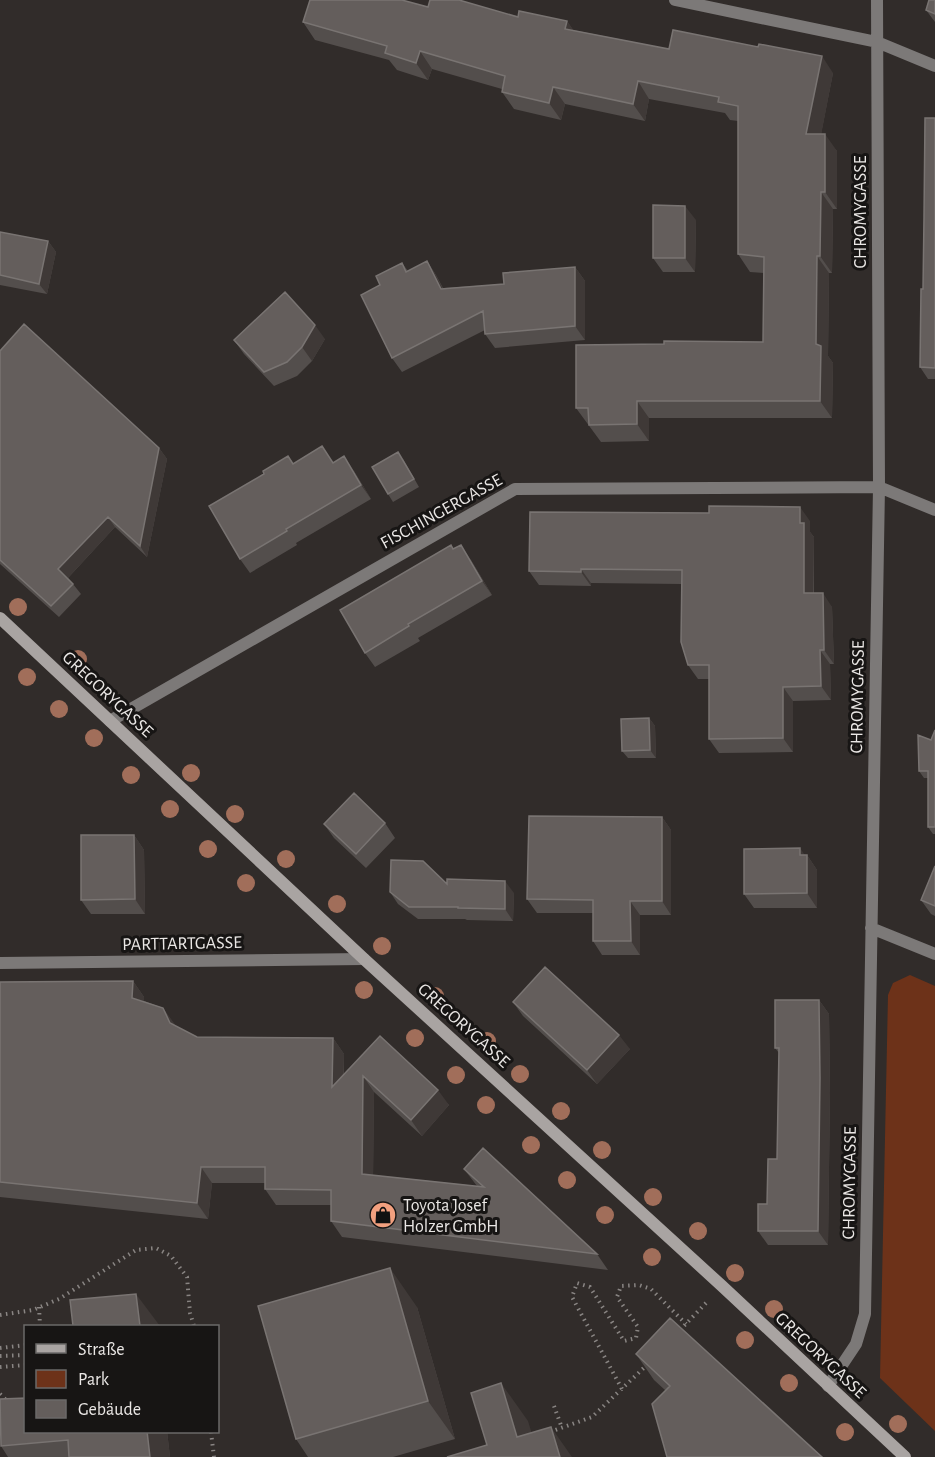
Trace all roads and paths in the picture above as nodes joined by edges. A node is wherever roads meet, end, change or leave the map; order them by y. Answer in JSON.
{"nodes":[{"id":1,"x":675,"y":0,"type":"edge"},
{"id":2,"x":877,"y":0,"type":"edge"},
{"id":3,"x":877,"y":42,"type":"junction"},
{"id":4,"x":935,"y":66,"type":"edge"},
{"id":5,"x":879,"y":487,"type":"junction"},
{"id":6,"x":935,"y":510,"type":"edge"},
{"id":7,"x":0,"y":618,"type":"edge"},
{"id":8,"x":110,"y":721,"type":"junction"},
{"id":9,"x":872,"y":928,"type":"junction"},
{"id":10,"x":935,"y":954,"type":"edge"},
{"id":11,"x":364,"y":959,"type":"junction"},
{"id":12,"x":0,"y":963,"type":"edge"},
{"id":13,"x":722,"y":1286,"type":"junction"},
{"id":14,"x":39,"y":1307,"type":"junction"},
{"id":15,"x":0,"y":1315,"type":"edge"},
{"id":16,"x":686,"y":1324,"type":"junction"},
{"id":17,"x":40,"y":1325,"type":"edge"},
{"id":18,"x":194,"y":1325,"type":"edge"},
{"id":19,"x":679,"y":1331,"type":"edge"},
{"id":20,"x":24,"y":1345,"type":"edge"},
{"id":21,"x":0,"y":1348,"type":"edge"},
{"id":22,"x":24,"y":1355,"type":"edge"},
{"id":23,"x":0,"y":1356,"type":"edge"},
{"id":24,"x":653,"y":1358,"type":"edge"},
{"id":25,"x":24,"y":1365,"type":"edge"},
{"id":26,"x":0,"y":1367,"type":"edge"},
{"id":27,"x":828,"y":1386,"type":"junction"},
{"id":28,"x":622,"y":1389,"type":"junction"},
{"id":29,"x":0,"y":1394,"type":"edge"},
{"id":30,"x":13,"y":1406,"type":"edge"},
{"id":31,"x":554,"y":1406,"type":"dead end"},
{"id":32,"x":562,"y":1428,"type":"junction"},
{"id":33,"x":211,"y":1433,"type":"edge"},
{"id":34,"x":541,"y":1435,"type":"edge"},
{"id":35,"x":214,"y":1457,"type":"edge"},
{"id":36,"x":905,"y":1457,"type":"edge"}],
"edges":[{"from":1,"to":3,"type":"street"},
{"from":2,"to":3,"type":"street","name":"CHROMYGASSE"},
{"from":3,"to":4,"type":"street"},
{"from":3,"to":5,"type":"street","name":"CHROMYGASSE"},
{"from":5,"to":6,"type":"street","name":"FISCHINGERGASSE"},
{"from":5,"to":8,"type":"street","name":"FISCHINGERGASSE"},
{"from":5,"to":9,"type":"street","name":"CHROMYGASSE"},
{"from":7,"to":8,"type":"street","name":"GREGORYGASSE"},
{"from":8,"to":11,"type":"street","name":"GREGORYGASSE"},
{"from":9,"to":10,"type":"street"},
{"from":9,"to":27,"type":"street","name":"CHROMYGASSE"},
{"from":11,"to":12,"type":"street","name":"PARTTARTGASSE"},
{"from":11,"to":13,"type":"street","name":"GREGORYGASSE"},
{"from":13,"to":16,"type":"path"},
{"from":13,"to":27,"type":"street","name":"GREGORYGASSE"},
{"from":14,"to":15,"type":"path"},
{"from":14,"to":17,"type":"path"},
{"from":14,"to":18,"type":"path"},
{"from":16,"to":19,"type":"path"},
{"from":16,"to":28,"type":"path"},
{"from":20,"to":21,"type":"path"},
{"from":22,"to":23,"type":"path"},
{"from":24,"to":28,"type":"path"},
{"from":25,"to":26,"type":"path"},
{"from":27,"to":36,"type":"street","name":"GREGORYGASSE"},
{"from":28,"to":32,"type":"path"},
{"from":29,"to":30,"type":"path"},
{"from":31,"to":32,"type":"path"},
{"from":32,"to":34,"type":"path"},
{"from":33,"to":35,"type":"path"}]}
